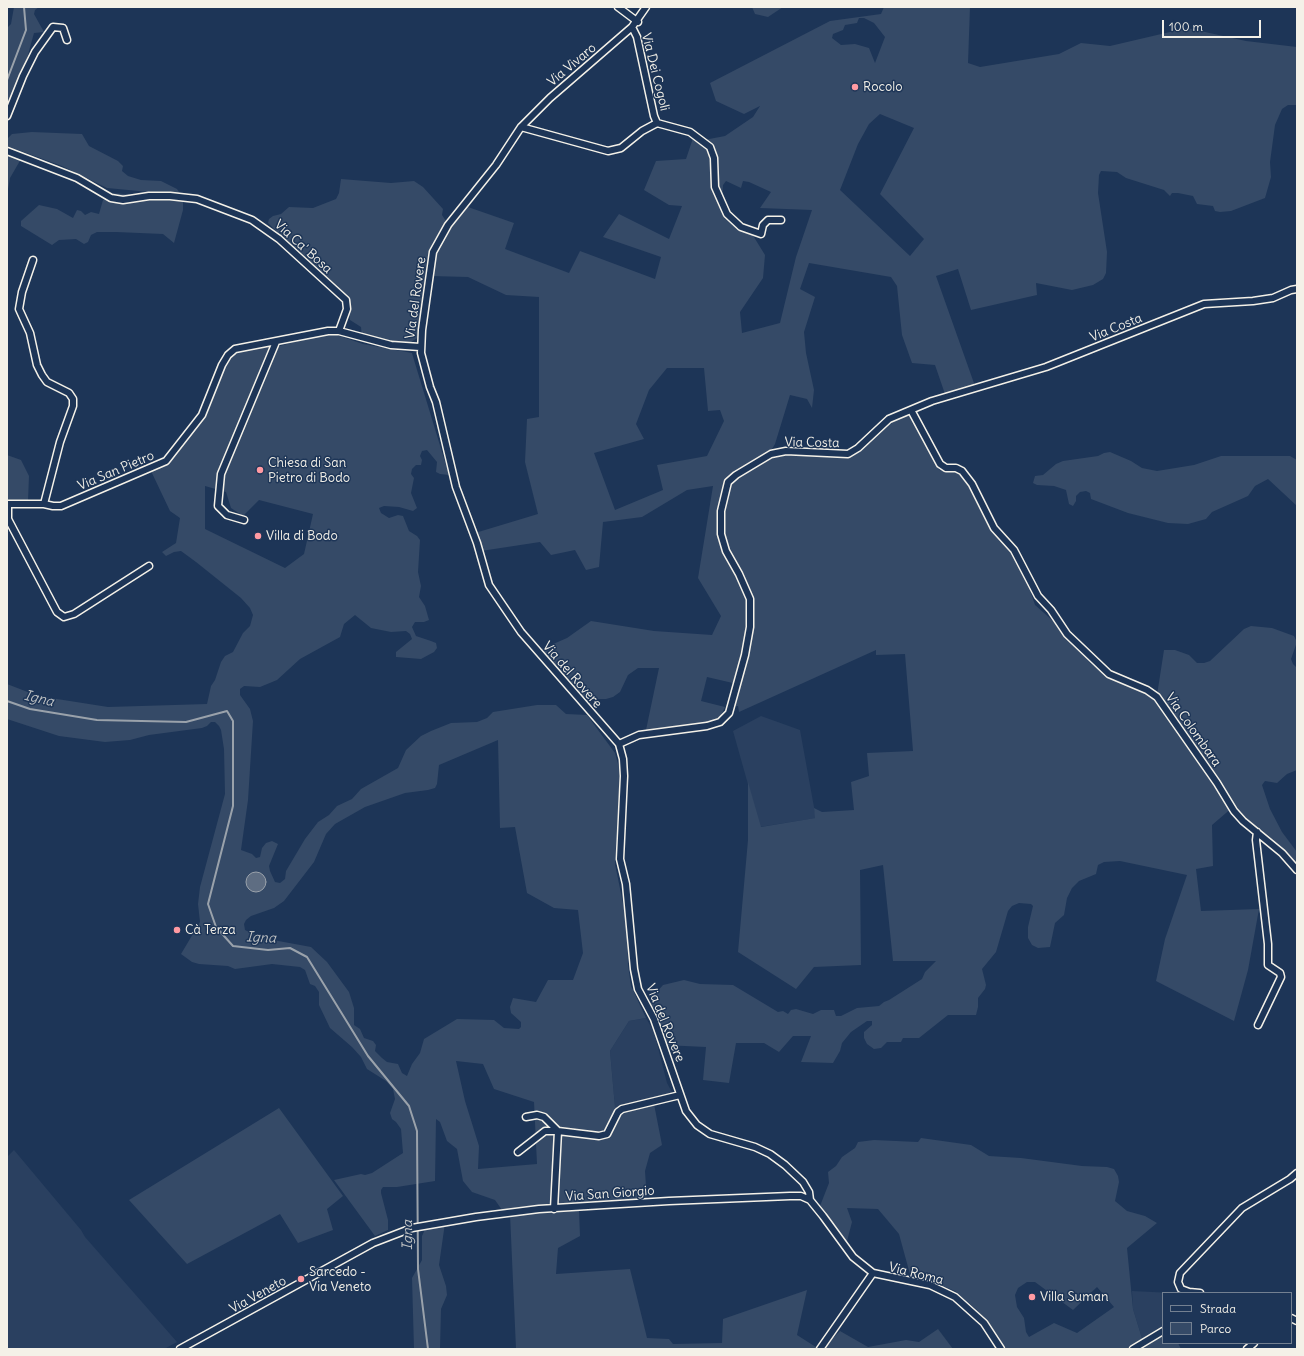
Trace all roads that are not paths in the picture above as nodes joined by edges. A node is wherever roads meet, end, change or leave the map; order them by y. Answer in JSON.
{"nodes":[{"id":1,"x":618,"y":7,"type":"edge"},
{"id":2,"x":646,"y":7,"type":"edge"},
{"id":3,"x":638,"y":22,"type":"junction"},
{"id":4,"x":632,"y":27,"type":"junction"},
{"id":5,"x":67,"y":40,"type":"dead end"},
{"id":6,"x":7,"y":116,"type":"edge"},
{"id":7,"x":657,"y":123,"type":"junction"},
{"id":8,"x":521,"y":127,"type":"junction"},
{"id":9,"x":7,"y":151,"type":"edge"},
{"id":10,"x":781,"y":220,"type":"dead end"},
{"id":11,"x":33,"y":260,"type":"dead end"},
{"id":12,"x":1297,"y":289,"type":"edge"},
{"id":13,"x":339,"y":331,"type":"junction"},
{"id":14,"x":276,"y":342,"type":"junction"},
{"id":15,"x":420,"y":347,"type":"junction"},
{"id":16,"x":911,"y":410,"type":"junction"},
{"id":17,"x":7,"y":504,"type":"edge"},
{"id":18,"x":44,"y":504,"type":"junction"},
{"id":19,"x":244,"y":520,"type":"dead end"},
{"id":20,"x":149,"y":566,"type":"dead end"},
{"id":21,"x":619,"y":744,"type":"junction"},
{"id":22,"x":1257,"y":832,"type":"junction"},
{"id":23,"x":1297,"y":870,"type":"edge"},
{"id":24,"x":1258,"y":1025,"type":"dead end"},
{"id":25,"x":680,"y":1095,"type":"junction"},
{"id":26,"x":526,"y":1118,"type":"dead end"},
{"id":27,"x":558,"y":1131,"type":"junction"},
{"id":28,"x":518,"y":1152,"type":"dead end"},
{"id":29,"x":1297,"y":1173,"type":"edge"},
{"id":30,"x":810,"y":1200,"type":"junction"},
{"id":31,"x":554,"y":1208,"type":"junction"},
{"id":32,"x":412,"y":1228,"type":"joint"},
{"id":33,"x":873,"y":1273,"type":"junction"},
{"id":34,"x":1189,"y":1292,"type":"edge"},
{"id":35,"x":1162,"y":1332,"type":"edge"},
{"id":36,"x":180,"y":1349,"type":"edge"},
{"id":37,"x":820,"y":1349,"type":"edge"},
{"id":38,"x":1001,"y":1349,"type":"edge"},
{"id":39,"x":1132,"y":1349,"type":"edge"}],
"edges":[{"from":1,"to":3,"type":"street"},
{"from":2,"to":3,"type":"street","name":"Via Vivaro"},
{"from":3,"to":4,"type":"street","name":"Via Vivaro"},
{"from":4,"to":7,"type":"street","name":"Via Dei Cogoli"},
{"from":4,"to":8,"type":"street","name":"Via Vivaro"},
{"from":5,"to":6,"type":"street"},
{"from":7,"to":8,"type":"street","name":"Via Dei Cogoli"},
{"from":7,"to":10,"type":"street","name":"Via Dei Cogoli"},
{"from":8,"to":15,"type":"street","name":"Via del Rovere"},
{"from":9,"to":13,"type":"street","name":"Via Ca' Bosa"},
{"from":11,"to":18,"type":"street"},
{"from":12,"to":16,"type":"street","name":"Via Costa"},
{"from":13,"to":14,"type":"street","name":"Via San Pietro"},
{"from":13,"to":15,"type":"street","name":"Via San Pietro"},
{"from":14,"to":18,"type":"street","name":"Via San Pietro"},
{"from":14,"to":19,"type":"street"},
{"from":15,"to":21,"type":"street","name":"Via del Rovere"},
{"from":16,"to":21,"type":"street","name":"Via Costa"},
{"from":16,"to":22,"type":"street","name":"Via Colombara"},
{"from":17,"to":18,"type":"street","name":"Via San Pietro"},
{"from":17,"to":20,"type":"street","name":"Via San Pietro"},
{"from":21,"to":25,"type":"street","name":"Via del Rovere"},
{"from":22,"to":23,"type":"street","name":"Via Colombara"},
{"from":22,"to":24,"type":"street"},
{"from":25,"to":27,"type":"street"},
{"from":25,"to":30,"type":"street","name":"Via del Rovere"},
{"from":26,"to":27,"type":"street"},
{"from":27,"to":28,"type":"street"},
{"from":27,"to":31,"type":"street"},
{"from":29,"to":34,"type":"street"},
{"from":30,"to":31,"type":"street","name":"Via San Giorgio"},
{"from":30,"to":33,"type":"street","name":"Via Roma"},
{"from":31,"to":32,"type":"street","name":"Via San Giorgio"},
{"from":32,"to":36,"type":"street","name":"Via Veneto"},
{"from":33,"to":37,"type":"street","name":"Via Roma"},
{"from":33,"to":38,"type":"street","name":"Via Roma"},
{"from":35,"to":39,"type":"street"}]}
